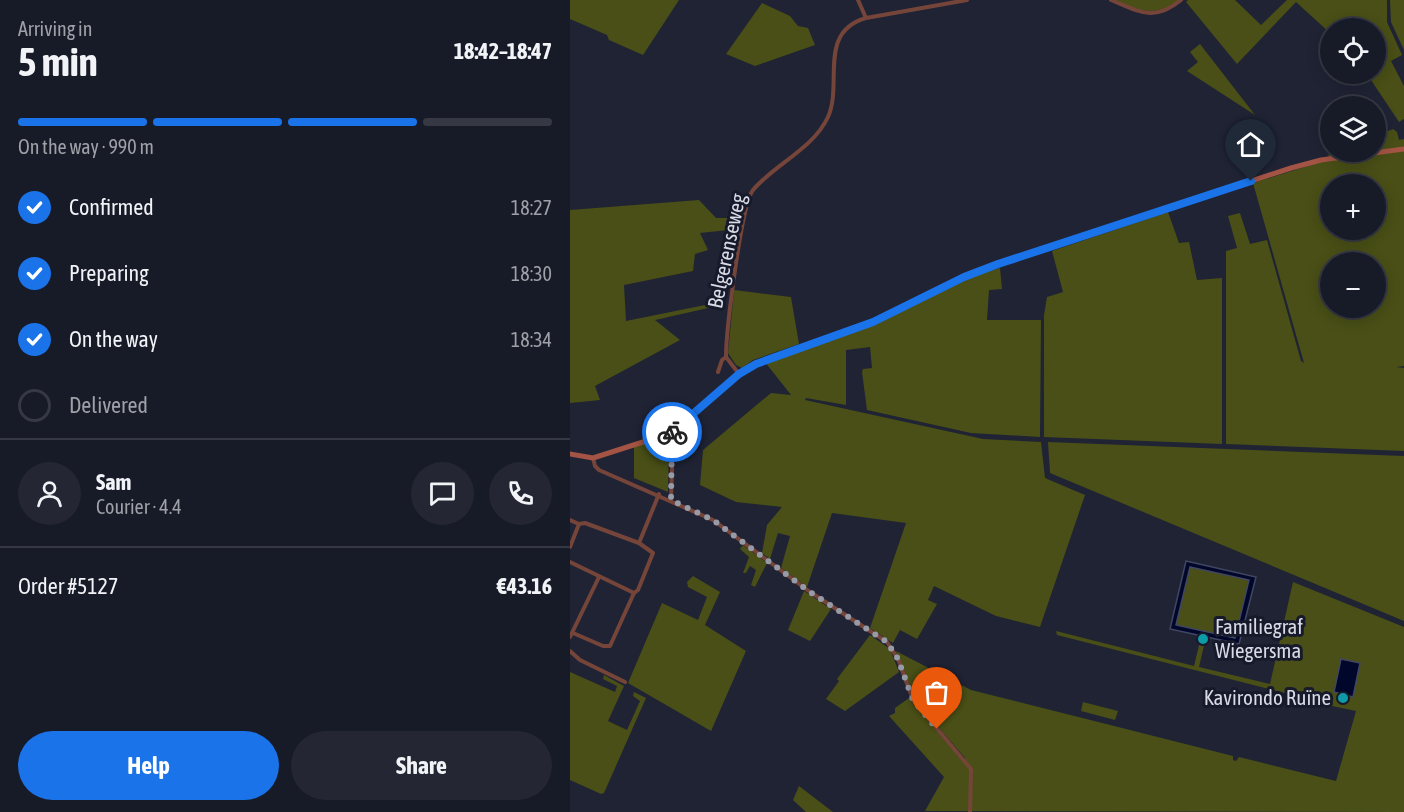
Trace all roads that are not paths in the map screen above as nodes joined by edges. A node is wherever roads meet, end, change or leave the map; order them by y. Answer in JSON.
{"nodes":[{"id":1,"x":858,"y":0,"type":"edge"},
{"id":2,"x":967,"y":0,"type":"edge"},
{"id":3,"x":1112,"y":0,"type":"edge"},
{"id":4,"x":1181,"y":0,"type":"edge"},
{"id":5,"x":866,"y":18,"type":"junction"},
{"id":6,"x":1404,"y":149,"type":"edge"},
{"id":7,"x":726,"y":357,"type":"junction"},
{"id":8,"x":718,"y":372,"type":"dead end"},
{"id":9,"x":739,"y":374,"type":"junction"},
{"id":10,"x":671,"y":433,"type":"junction"},
{"id":11,"x":570,"y":454,"type":"edge"},
{"id":12,"x":593,"y":458,"type":"junction"},
{"id":13,"x":659,"y":494,"type":"junction"},
{"id":14,"x":671,"y":500,"type":"junction"},
{"id":15,"x":570,"y":520,"type":"edge"},
{"id":16,"x":579,"y":524,"type":"junction"},
{"id":17,"x":639,"y":543,"type":"junction"},
{"id":18,"x":570,"y":546,"type":"edge"},
{"id":19,"x":570,"y":562,"type":"edge"},
{"id":20,"x":599,"y":577,"type":"junction"},
{"id":21,"x":634,"y":593,"type":"junction"},
{"id":22,"x":571,"y":635,"type":"edge"},
{"id":23,"x":570,"y":651,"type":"edge"},
{"id":24,"x":625,"y":682,"type":"dead end"},
{"id":25,"x":970,"y":812,"type":"edge"}],
"edges":[{"from":1,"to":5,"type":"street"},
{"from":2,"to":5,"type":"street"},
{"from":3,"to":4,"type":"street"},
{"from":5,"to":7,"type":"street","name":"Belgerenseweg"},
{"from":6,"to":9,"type":"street"},
{"from":7,"to":8,"type":"street","name":"Belgerenseweg"},
{"from":7,"to":9,"type":"street"},
{"from":9,"to":10,"type":"street"},
{"from":10,"to":12,"type":"street"},
{"from":10,"to":14,"type":"street"},
{"from":11,"to":12,"type":"street"},
{"from":12,"to":13,"type":"street"},
{"from":13,"to":14,"type":"street"},
{"from":13,"to":17,"type":"street"},
{"from":14,"to":25,"type":"street"},
{"from":15,"to":16,"type":"street"},
{"from":16,"to":17,"type":"street"},
{"from":16,"to":18,"type":"street"},
{"from":17,"to":21,"type":"street"},
{"from":19,"to":20,"type":"street"},
{"from":20,"to":21,"type":"street"},
{"from":20,"to":22,"type":"street"},
{"from":21,"to":22,"type":"street"},
{"from":23,"to":24,"type":"street"}]}
